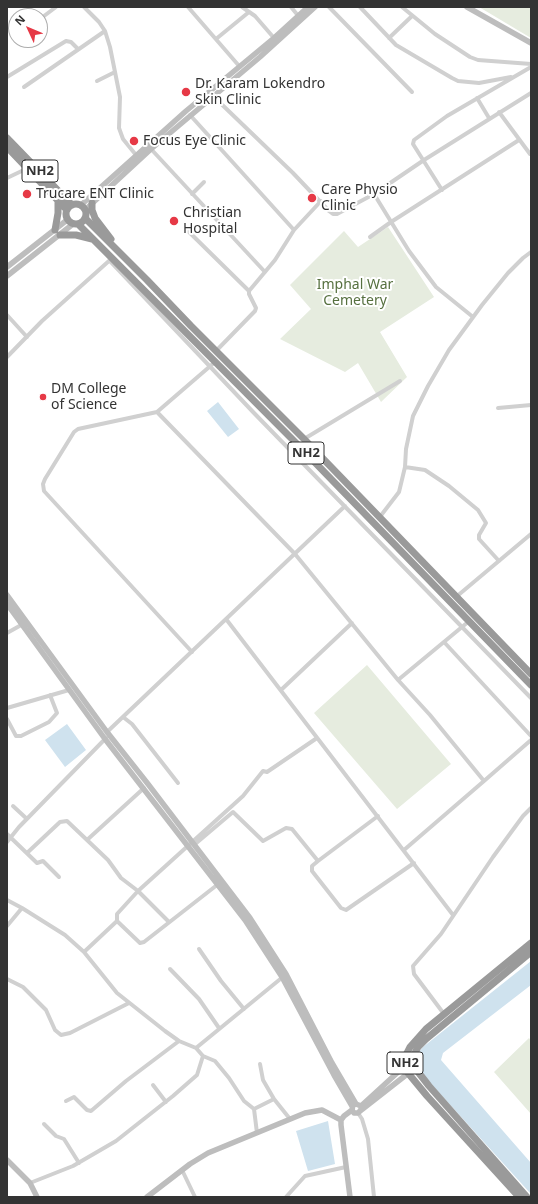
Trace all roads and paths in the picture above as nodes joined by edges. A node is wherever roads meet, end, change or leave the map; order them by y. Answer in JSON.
{"nodes":[{"id":1,"x":84,"y":7,"type":"edge"},
{"id":2,"x":188,"y":7,"type":"edge"},
{"id":3,"x":242,"y":7,"type":"edge"},
{"id":4,"x":291,"y":7,"type":"edge"},
{"id":5,"x":308,"y":7,"type":"edge"},
{"id":6,"x":315,"y":7,"type":"edge"},
{"id":7,"x":329,"y":7,"type":"edge"},
{"id":8,"x":360,"y":7,"type":"edge"},
{"id":9,"x":402,"y":7,"type":"edge"},
{"id":10,"x":468,"y":7,"type":"edge"},
{"id":11,"x":249,"y":12,"type":"junction"},
{"id":12,"x":412,"y":16,"type":"junction"},
{"id":13,"x":300,"y":18,"type":"junction"},
{"id":14,"x":105,"y":31,"type":"junction"},
{"id":15,"x":274,"y":38,"type":"junction"},
{"id":16,"x":389,"y":38,"type":"junction"},
{"id":17,"x":216,"y":39,"type":"junction"},
{"id":18,"x":531,"y":43,"type":"edge"},
{"id":19,"x":78,"y":49,"type":"junction"},
{"id":20,"x":531,"y":66,"type":"edge"},
{"id":21,"x":240,"y":67,"type":"junction"},
{"id":22,"x":115,"y":72,"type":"junction"},
{"id":23,"x":515,"y":76,"type":"junction"},
{"id":24,"x":7,"y":77,"type":"edge"},
{"id":25,"x":230,"y":78,"type":"junction"},
{"id":26,"x":98,"y":81,"type":"dead end"},
{"id":27,"x":24,"y":87,"type":"dead end"},
{"id":28,"x":412,"y":92,"type":"dead end"},
{"id":29,"x":531,"y":93,"type":"edge"},
{"id":30,"x":213,"y":96,"type":"junction"},
{"id":31,"x":477,"y":98,"type":"junction"},
{"id":32,"x":499,"y":112,"type":"junction"},
{"id":33,"x":190,"y":115,"type":"junction"},
{"id":34,"x":489,"y":118,"type":"junction"},
{"id":35,"x":7,"y":138,"type":"edge"},
{"id":36,"x":519,"y":140,"type":"junction"},
{"id":37,"x":7,"y":147,"type":"edge"},
{"id":38,"x":151,"y":149,"type":"junction"},
{"id":39,"x":530,"y":154,"type":"dead end"},
{"id":40,"x":136,"y":155,"type":"junction"},
{"id":41,"x":424,"y":160,"type":"junction"},
{"id":42,"x":28,"y":168,"type":"junction"},
{"id":43,"x":7,"y":178,"type":"edge"},
{"id":44,"x":204,"y":182,"type":"dead end"},
{"id":45,"x":442,"y":190,"type":"junction"},
{"id":46,"x":192,"y":194,"type":"junction"},
{"id":47,"x":374,"y":194,"type":"junction"},
{"id":48,"x":58,"y":201,"type":"junction"},
{"id":49,"x":321,"y":201,"type":"junction"},
{"id":50,"x":92,"y":203,"type":"junction"},
{"id":51,"x":69,"y":208,"type":"junction"},
{"id":52,"x":83,"y":208,"type":"junction"},
{"id":53,"x":85,"y":218,"type":"junction"},
{"id":54,"x":391,"y":222,"type":"junction"},
{"id":55,"x":73,"y":223,"type":"junction"},
{"id":56,"x":294,"y":230,"type":"junction"},
{"id":57,"x":188,"y":231,"type":"dead end"},
{"id":58,"x":57,"y":232,"type":"junction"},
{"id":59,"x":370,"y":237,"type":"dead end"},
{"id":60,"x":94,"y":239,"type":"junction"},
{"id":61,"x":119,"y":252,"type":"junction"},
{"id":62,"x":531,"y":252,"type":"edge"},
{"id":63,"x":111,"y":260,"type":"junction"},
{"id":64,"x":7,"y":267,"type":"edge"},
{"id":65,"x":265,"y":272,"type":"junction"},
{"id":66,"x":7,"y":276,"type":"edge"},
{"id":67,"x":249,"y":291,"type":"junction"},
{"id":68,"x":7,"y":315,"type":"edge"},
{"id":69,"x":473,"y":317,"type":"junction"},
{"id":70,"x":27,"y":337,"type":"junction"},
{"id":71,"x":216,"y":351,"type":"junction"},
{"id":72,"x":7,"y":357,"type":"edge"},
{"id":73,"x":212,"y":364,"type":"junction"},
{"id":74,"x":400,"y":381,"type":"dead end"},
{"id":75,"x":531,"y":405,"type":"edge"},
{"id":76,"x":498,"y":408,"type":"dead end"},
{"id":77,"x":157,"y":412,"type":"junction"},
{"id":78,"x":304,"y":439,"type":"junction"},
{"id":79,"x":405,"y":467,"type":"junction"},
{"id":80,"x":345,"y":506,"type":"junction"},
{"id":81,"x":380,"y":517,"type":"junction"},
{"id":82,"x":374,"y":524,"type":"junction"},
{"id":83,"x":531,"y":534,"type":"edge"},
{"id":84,"x":295,"y":554,"type":"junction"},
{"id":85,"x":499,"y":561,"type":"junction"},
{"id":86,"x":7,"y":595,"type":"edge"},
{"id":87,"x":455,"y":597,"type":"junction"},
{"id":88,"x":7,"y":604,"type":"edge"},
{"id":89,"x":226,"y":619,"type":"junction"},
{"id":90,"x":468,"y":622,"type":"junction"},
{"id":91,"x":352,"y":623,"type":"junction"},
{"id":92,"x":25,"y":624,"type":"junction"},
{"id":93,"x":461,"y":627,"type":"junction"},
{"id":94,"x":7,"y":633,"type":"edge"},
{"id":95,"x":444,"y":642,"type":"junction"},
{"id":96,"x":192,"y":652,"type":"junction"},
{"id":97,"x":515,"y":658,"type":"junction"},
{"id":98,"x":510,"y":664,"type":"junction"},
{"id":99,"x":531,"y":674,"type":"edge"},
{"id":100,"x":398,"y":680,"type":"junction"},
{"id":101,"x":531,"y":685,"type":"edge"},
{"id":102,"x":69,"y":690,"type":"junction"},
{"id":103,"x":281,"y":690,"type":"junction"},
{"id":104,"x":50,"y":695,"type":"junction"},
{"id":105,"x":531,"y":698,"type":"edge"},
{"id":106,"x":7,"y":708,"type":"edge"},
{"id":107,"x":123,"y":717,"type":"junction"},
{"id":108,"x":7,"y":719,"type":"edge"},
{"id":109,"x":107,"y":736,"type":"junction"},
{"id":110,"x":531,"y":736,"type":"edge"},
{"id":111,"x":317,"y":738,"type":"junction"},
{"id":112,"x":531,"y":740,"type":"edge"},
{"id":113,"x":484,"y":781,"type":"junction"},
{"id":114,"x":178,"y":783,"type":"dead end"},
{"id":115,"x":144,"y":788,"type":"junction"},
{"id":116,"x":13,"y":806,"type":"dead end"},
{"id":117,"x":531,"y":808,"type":"edge"},
{"id":118,"x":378,"y":816,"type":"junction"},
{"id":119,"x":27,"y":819,"type":"junction"},
{"id":120,"x":9,"y":836,"type":"edge"},
{"id":121,"x":87,"y":840,"type":"junction"},
{"id":122,"x":7,"y":842,"type":"edge"},
{"id":123,"x":191,"y":844,"type":"junction"},
{"id":124,"x":404,"y":850,"type":"junction"},
{"id":125,"x":27,"y":853,"type":"junction"},
{"id":126,"x":318,"y":861,"type":"junction"},
{"id":127,"x":414,"y":863,"type":"junction"},
{"id":128,"x":59,"y":877,"type":"dead end"},
{"id":129,"x":217,"y":885,"type":"junction"},
{"id":130,"x":138,"y":891,"type":"junction"},
{"id":131,"x":7,"y":900,"type":"edge"},
{"id":132,"x":22,"y":908,"type":"junction"},
{"id":133,"x":453,"y":915,"type":"junction"},
{"id":134,"x":247,"y":919,"type":"junction"},
{"id":135,"x":117,"y":921,"type":"junction"},
{"id":136,"x":169,"y":922,"type":"junction"},
{"id":137,"x":7,"y":926,"type":"edge"},
{"id":138,"x":531,"y":943,"type":"edge"},
{"id":139,"x":199,"y":949,"type":"dead end"},
{"id":140,"x":84,"y":952,"type":"junction"},
{"id":141,"x":531,"y":952,"type":"edge"},
{"id":142,"x":170,"y":969,"type":"dead end"},
{"id":143,"x":284,"y":976,"type":"junction"},
{"id":144,"x":7,"y":979,"type":"edge"},
{"id":145,"x":129,"y":1003,"type":"junction"},
{"id":146,"x":244,"y":1008,"type":"junction"},
{"id":147,"x":444,"y":1014,"type":"junction"},
{"id":148,"x":219,"y":1028,"type":"junction"},
{"id":149,"x":179,"y":1041,"type":"junction"},
{"id":150,"x":196,"y":1048,"type":"junction"},
{"id":151,"x":203,"y":1056,"type":"junction"},
{"id":152,"x":260,"y":1064,"type":"dead end"},
{"id":153,"x":409,"y":1069,"type":"junction"},
{"id":154,"x":153,"y":1085,"type":"dead end"},
{"id":155,"x":274,"y":1099,"type":"junction"},
{"id":156,"x":66,"y":1101,"type":"dead end"},
{"id":157,"x":166,"y":1102,"type":"junction"},
{"id":158,"x":356,"y":1108,"type":"junction"},
{"id":159,"x":254,"y":1109,"type":"junction"},
{"id":160,"x":290,"y":1119,"type":"junction"},
{"id":161,"x":341,"y":1120,"type":"junction"},
{"id":162,"x":44,"y":1124,"type":"dead end"},
{"id":163,"x":257,"y":1133,"type":"junction"},
{"id":164,"x":7,"y":1160,"type":"edge"},
{"id":165,"x":79,"y":1163,"type":"junction"},
{"id":166,"x":346,"y":1167,"type":"junction"},
{"id":167,"x":182,"y":1170,"type":"junction"},
{"id":168,"x":30,"y":1183,"type":"junction"},
{"id":169,"x":37,"y":1197,"type":"edge"},
{"id":170,"x":147,"y":1197,"type":"edge"},
{"id":171,"x":196,"y":1197,"type":"edge"},
{"id":172,"x":286,"y":1197,"type":"edge"},
{"id":173,"x":350,"y":1197,"type":"edge"},
{"id":174,"x":374,"y":1197,"type":"edge"},
{"id":175,"x":519,"y":1197,"type":"edge"},
{"id":176,"x":527,"y":1197,"type":"edge"}],
"edges":[{"from":1,"to":14,"type":"street"},
{"from":2,"to":17,"type":"street"},
{"from":3,"to":11,"type":"street"},
{"from":4,"to":13,"type":"street"},
{"from":5,"to":13,"type":"main road"},
{"from":6,"to":13,"type":"main road"},
{"from":7,"to":28,"type":"street"},
{"from":8,"to":16,"type":"street"},
{"from":9,"to":12,"type":"street"},
{"from":10,"to":18,"type":"main road"},
{"from":11,"to":15,"type":"street"},
{"from":11,"to":17,"type":"street"},
{"from":12,"to":16,"type":"street"},
{"from":12,"to":20,"type":"street"},
{"from":13,"to":15,"type":"main road"},
{"from":13,"to":25,"type":"main road"},
{"from":14,"to":19,"type":"street"},
{"from":14,"to":22,"type":"street"},
{"from":15,"to":21,"type":"main road"},
{"from":16,"to":23,"type":"street"},
{"from":17,"to":21,"type":"street"},
{"from":19,"to":24,"type":"street"},
{"from":19,"to":27,"type":"street"},
{"from":20,"to":23,"type":"street"},
{"from":21,"to":25,"type":"main road"},
{"from":22,"to":26,"type":"street"},
{"from":22,"to":40,"type":"street"},
{"from":23,"to":31,"type":"street"},
{"from":25,"to":30,"type":"main road"},
{"from":25,"to":40,"type":"main road"},
{"from":29,"to":32,"type":"street"},
{"from":30,"to":33,"type":"main road"},
{"from":30,"to":49,"type":"street"},
{"from":31,"to":34,"type":"street"},
{"from":31,"to":41,"type":"street"},
{"from":32,"to":34,"type":"street"},
{"from":32,"to":36,"type":"street"},
{"from":33,"to":38,"type":"main road"},
{"from":33,"to":56,"type":"street"},
{"from":34,"to":41,"type":"street"},
{"from":35,"to":51,"type":"highway","number":"NH2"},
{"from":36,"to":39,"type":"street"},
{"from":36,"to":45,"type":"street"},
{"from":37,"to":42,"type":"highway","number":"NH2"},
{"from":38,"to":46,"type":"street"},
{"from":38,"to":50,"type":"main road"},
{"from":40,"to":52,"type":"main road"},
{"from":41,"to":45,"type":"street"},
{"from":41,"to":47,"type":"street"},
{"from":42,"to":43,"type":"street"},
{"from":42,"to":48,"type":"highway","number":"NH2"},
{"from":44,"to":46,"type":"street"},
{"from":45,"to":54,"type":"street"},
{"from":46,"to":65,"type":"street"},
{"from":47,"to":49,"type":"street"},
{"from":47,"to":54,"type":"street"},
{"from":48,"to":51,"type":"highway","number":"NH2"},
{"from":48,"to":58,"type":"highway"},
{"from":49,"to":56,"type":"street"},
{"from":50,"to":52,"type":"main road"},
{"from":50,"to":61,"type":"highway"},
{"from":51,"to":52,"type":"highway"},
{"from":51,"to":55,"type":"highway"},
{"from":52,"to":53,"type":"highway"},
{"from":53,"to":55,"type":"highway"},
{"from":53,"to":61,"type":"highway","number":"NH2"},
{"from":54,"to":59,"type":"street"},
{"from":54,"to":69,"type":"street"},
{"from":55,"to":58,"type":"main road"},
{"from":55,"to":60,"type":"highway","number":"NH2"},
{"from":56,"to":65,"type":"street"},
{"from":57,"to":67,"type":"street"},
{"from":58,"to":60,"type":"highway"},
{"from":58,"to":64,"type":"main road"},
{"from":58,"to":66,"type":"main road"},
{"from":60,"to":63,"type":"highway","number":"NH2"},
{"from":61,"to":71,"type":"highway","number":"NH2"},
{"from":62,"to":69,"type":"street"},
{"from":63,"to":70,"type":"street"},
{"from":63,"to":73,"type":"highway","number":"NH2"},
{"from":65,"to":67,"type":"street"},
{"from":67,"to":71,"type":"street"},
{"from":68,"to":70,"type":"street"},
{"from":69,"to":79,"type":"street"},
{"from":70,"to":72,"type":"street"},
{"from":71,"to":78,"type":"highway","number":"NH2"},
{"from":73,"to":77,"type":"street"},
{"from":73,"to":80,"type":"street"},
{"from":73,"to":82,"type":"highway","number":"NH2"},
{"from":74,"to":78,"type":"street"},
{"from":75,"to":76,"type":"street"},
{"from":77,"to":84,"type":"street"},
{"from":77,"to":96,"type":"street"},
{"from":78,"to":81,"type":"highway","number":"NH2"},
{"from":79,"to":81,"type":"street"},
{"from":79,"to":85,"type":"street"},
{"from":80,"to":84,"type":"street"},
{"from":80,"to":93,"type":"street"},
{"from":81,"to":82,"type":"street"},
{"from":81,"to":87,"type":"highway","number":"NH2"},
{"from":82,"to":90,"type":"highway","number":"NH2"},
{"from":83,"to":85,"type":"street"},
{"from":84,"to":89,"type":"street"},
{"from":84,"to":91,"type":"street"},
{"from":85,"to":87,"type":"street"},
{"from":86,"to":92,"type":"main road"},
{"from":87,"to":97,"type":"highway","number":"NH2"},
{"from":88,"to":92,"type":"main road"},
{"from":89,"to":96,"type":"street"},
{"from":89,"to":103,"type":"street"},
{"from":90,"to":93,"type":"street"},
{"from":90,"to":98,"type":"highway","number":"NH2"},
{"from":91,"to":100,"type":"street"},
{"from":91,"to":103,"type":"street"},
{"from":92,"to":94,"type":"street"},
{"from":92,"to":102,"type":"main road"},
{"from":92,"to":109,"type":"main road"},
{"from":93,"to":95,"type":"street"},
{"from":93,"to":105,"type":"street"},
{"from":95,"to":100,"type":"street"},
{"from":95,"to":110,"type":"street"},
{"from":96,"to":107,"type":"street"},
{"from":97,"to":98,"type":"highway"},
{"from":97,"to":99,"type":"highway","number":"NH2"},
{"from":98,"to":101,"type":"highway","number":"NH2"},
{"from":100,"to":113,"type":"street"},
{"from":102,"to":104,"type":"street"},
{"from":102,"to":109,"type":"main road"},
{"from":103,"to":111,"type":"street"},
{"from":104,"to":106,"type":"street"},
{"from":104,"to":108,"type":"street"},
{"from":107,"to":109,"type":"street"},
{"from":107,"to":114,"type":"street"},
{"from":109,"to":115,"type":"main road"},
{"from":109,"to":119,"type":"street"},
{"from":109,"to":123,"type":"main road"},
{"from":111,"to":118,"type":"street"},
{"from":111,"to":123,"type":"street"},
{"from":112,"to":113,"type":"street"},
{"from":113,"to":124,"type":"street"},
{"from":115,"to":121,"type":"street"},
{"from":115,"to":123,"type":"main road"},
{"from":116,"to":119,"type":"street"},
{"from":117,"to":133,"type":"street"},
{"from":118,"to":124,"type":"street"},
{"from":118,"to":126,"type":"street"},
{"from":119,"to":120,"type":"street"},
{"from":120,"to":122,"type":"street"},
{"from":120,"to":125,"type":"street"},
{"from":121,"to":125,"type":"street"},
{"from":121,"to":130,"type":"street"},
{"from":123,"to":126,"type":"street"},
{"from":123,"to":129,"type":"main road"},
{"from":123,"to":130,"type":"street"},
{"from":123,"to":134,"type":"main road"},
{"from":124,"to":127,"type":"street"},
{"from":125,"to":128,"type":"street"},
{"from":126,"to":127,"type":"street"},
{"from":127,"to":133,"type":"street"},
{"from":129,"to":134,"type":"main road"},
{"from":129,"to":136,"type":"street"},
{"from":130,"to":135,"type":"street"},
{"from":130,"to":136,"type":"street"},
{"from":131,"to":132,"type":"street"},
{"from":132,"to":137,"type":"street"},
{"from":132,"to":140,"type":"street"},
{"from":133,"to":147,"type":"street"},
{"from":134,"to":143,"type":"main road"},
{"from":135,"to":136,"type":"street"},
{"from":135,"to":140,"type":"street"},
{"from":138,"to":147,"type":"highway","number":"NH2"},
{"from":139,"to":146,"type":"street"},
{"from":140,"to":145,"type":"street"},
{"from":141,"to":153,"type":"highway","number":"NH2"},
{"from":142,"to":148,"type":"street"},
{"from":143,"to":146,"type":"street"},
{"from":143,"to":158,"type":"main road"},
{"from":144,"to":145,"type":"street"},
{"from":145,"to":149,"type":"street"},
{"from":146,"to":148,"type":"street"},
{"from":147,"to":153,"type":"highway","number":"NH2"},
{"from":148,"to":150,"type":"street"},
{"from":149,"to":150,"type":"street"},
{"from":149,"to":156,"type":"street"},
{"from":150,"to":151,"type":"street"},
{"from":151,"to":157,"type":"street"},
{"from":151,"to":159,"type":"street"},
{"from":152,"to":155,"type":"street"},
{"from":153,"to":158,"type":"main road"},
{"from":153,"to":175,"type":"highway","number":"NH2"},
{"from":153,"to":176,"type":"highway","number":"NH2"},
{"from":154,"to":157,"type":"street"},
{"from":155,"to":159,"type":"street"},
{"from":155,"to":160,"type":"street"},
{"from":157,"to":165,"type":"street"},
{"from":158,"to":161,"type":"main road"},
{"from":158,"to":174,"type":"street"},
{"from":159,"to":163,"type":"street"},
{"from":160,"to":161,"type":"main road"},
{"from":160,"to":163,"type":"main road"},
{"from":161,"to":166,"type":"main road"},
{"from":162,"to":165,"type":"street"},
{"from":163,"to":167,"type":"main road"},
{"from":164,"to":168,"type":"main road"},
{"from":165,"to":168,"type":"street"},
{"from":166,"to":172,"type":"street"},
{"from":166,"to":173,"type":"main road"},
{"from":167,"to":170,"type":"main road"},
{"from":167,"to":171,"type":"street"},
{"from":168,"to":169,"type":"main road"}]}
